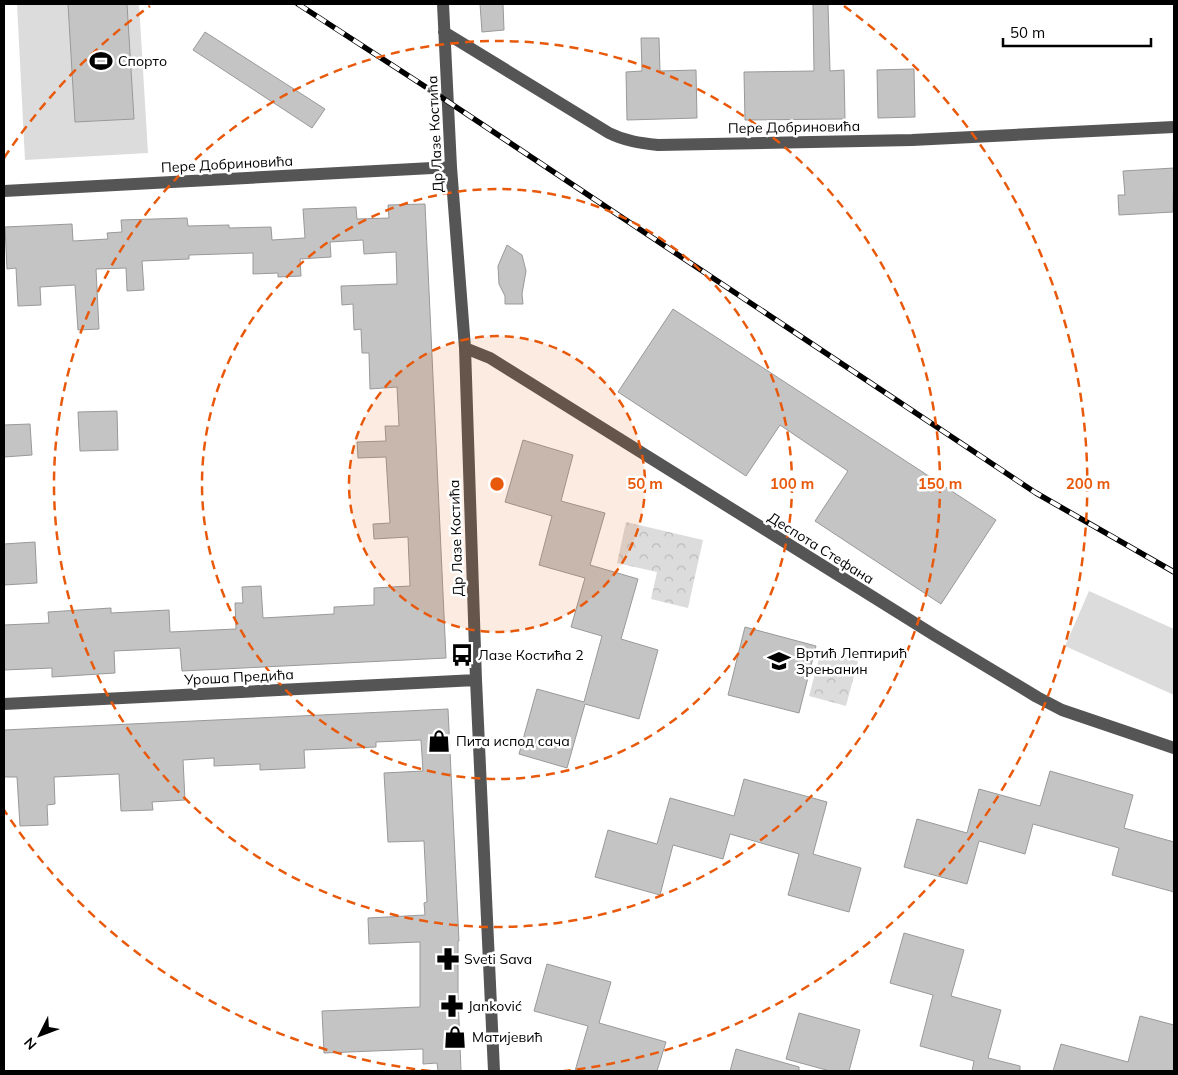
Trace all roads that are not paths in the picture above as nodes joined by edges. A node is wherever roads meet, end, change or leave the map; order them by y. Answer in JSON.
{"nodes":[{"id":1,"x":443,"y":4,"type":"edge"},
{"id":2,"x":444,"y":32,"type":"junction"},
{"id":3,"x":1174,"y":127,"type":"edge"},
{"id":4,"x":451,"y":167,"type":"junction"},
{"id":5,"x":4,"y":191,"type":"edge"},
{"id":6,"x":465,"y":348,"type":"junction"},
{"id":7,"x":476,"y":680,"type":"junction"},
{"id":8,"x":4,"y":704,"type":"edge"},
{"id":9,"x":1174,"y":748,"type":"edge"},
{"id":10,"x":494,"y":1071,"type":"edge"}],
"edges":[{"from":1,"to":2,"type":"street","name":"Др Лазе Костића"},
{"from":2,"to":3,"type":"street","name":"Пере Добриновића"},
{"from":2,"to":4,"type":"street","name":"Др Лазе Костића"},
{"from":4,"to":5,"type":"street","name":"Пере Добриновића"},
{"from":4,"to":6,"type":"street","name":"Др Лазе Костића"},
{"from":6,"to":7,"type":"street","name":"Др Лазе Костића"},
{"from":6,"to":9,"type":"street","name":"Деспота Стефана"},
{"from":7,"to":8,"type":"street","name":"Уроша Предића"},
{"from":7,"to":10,"type":"street","name":"Др Лазе Костића"}]}
